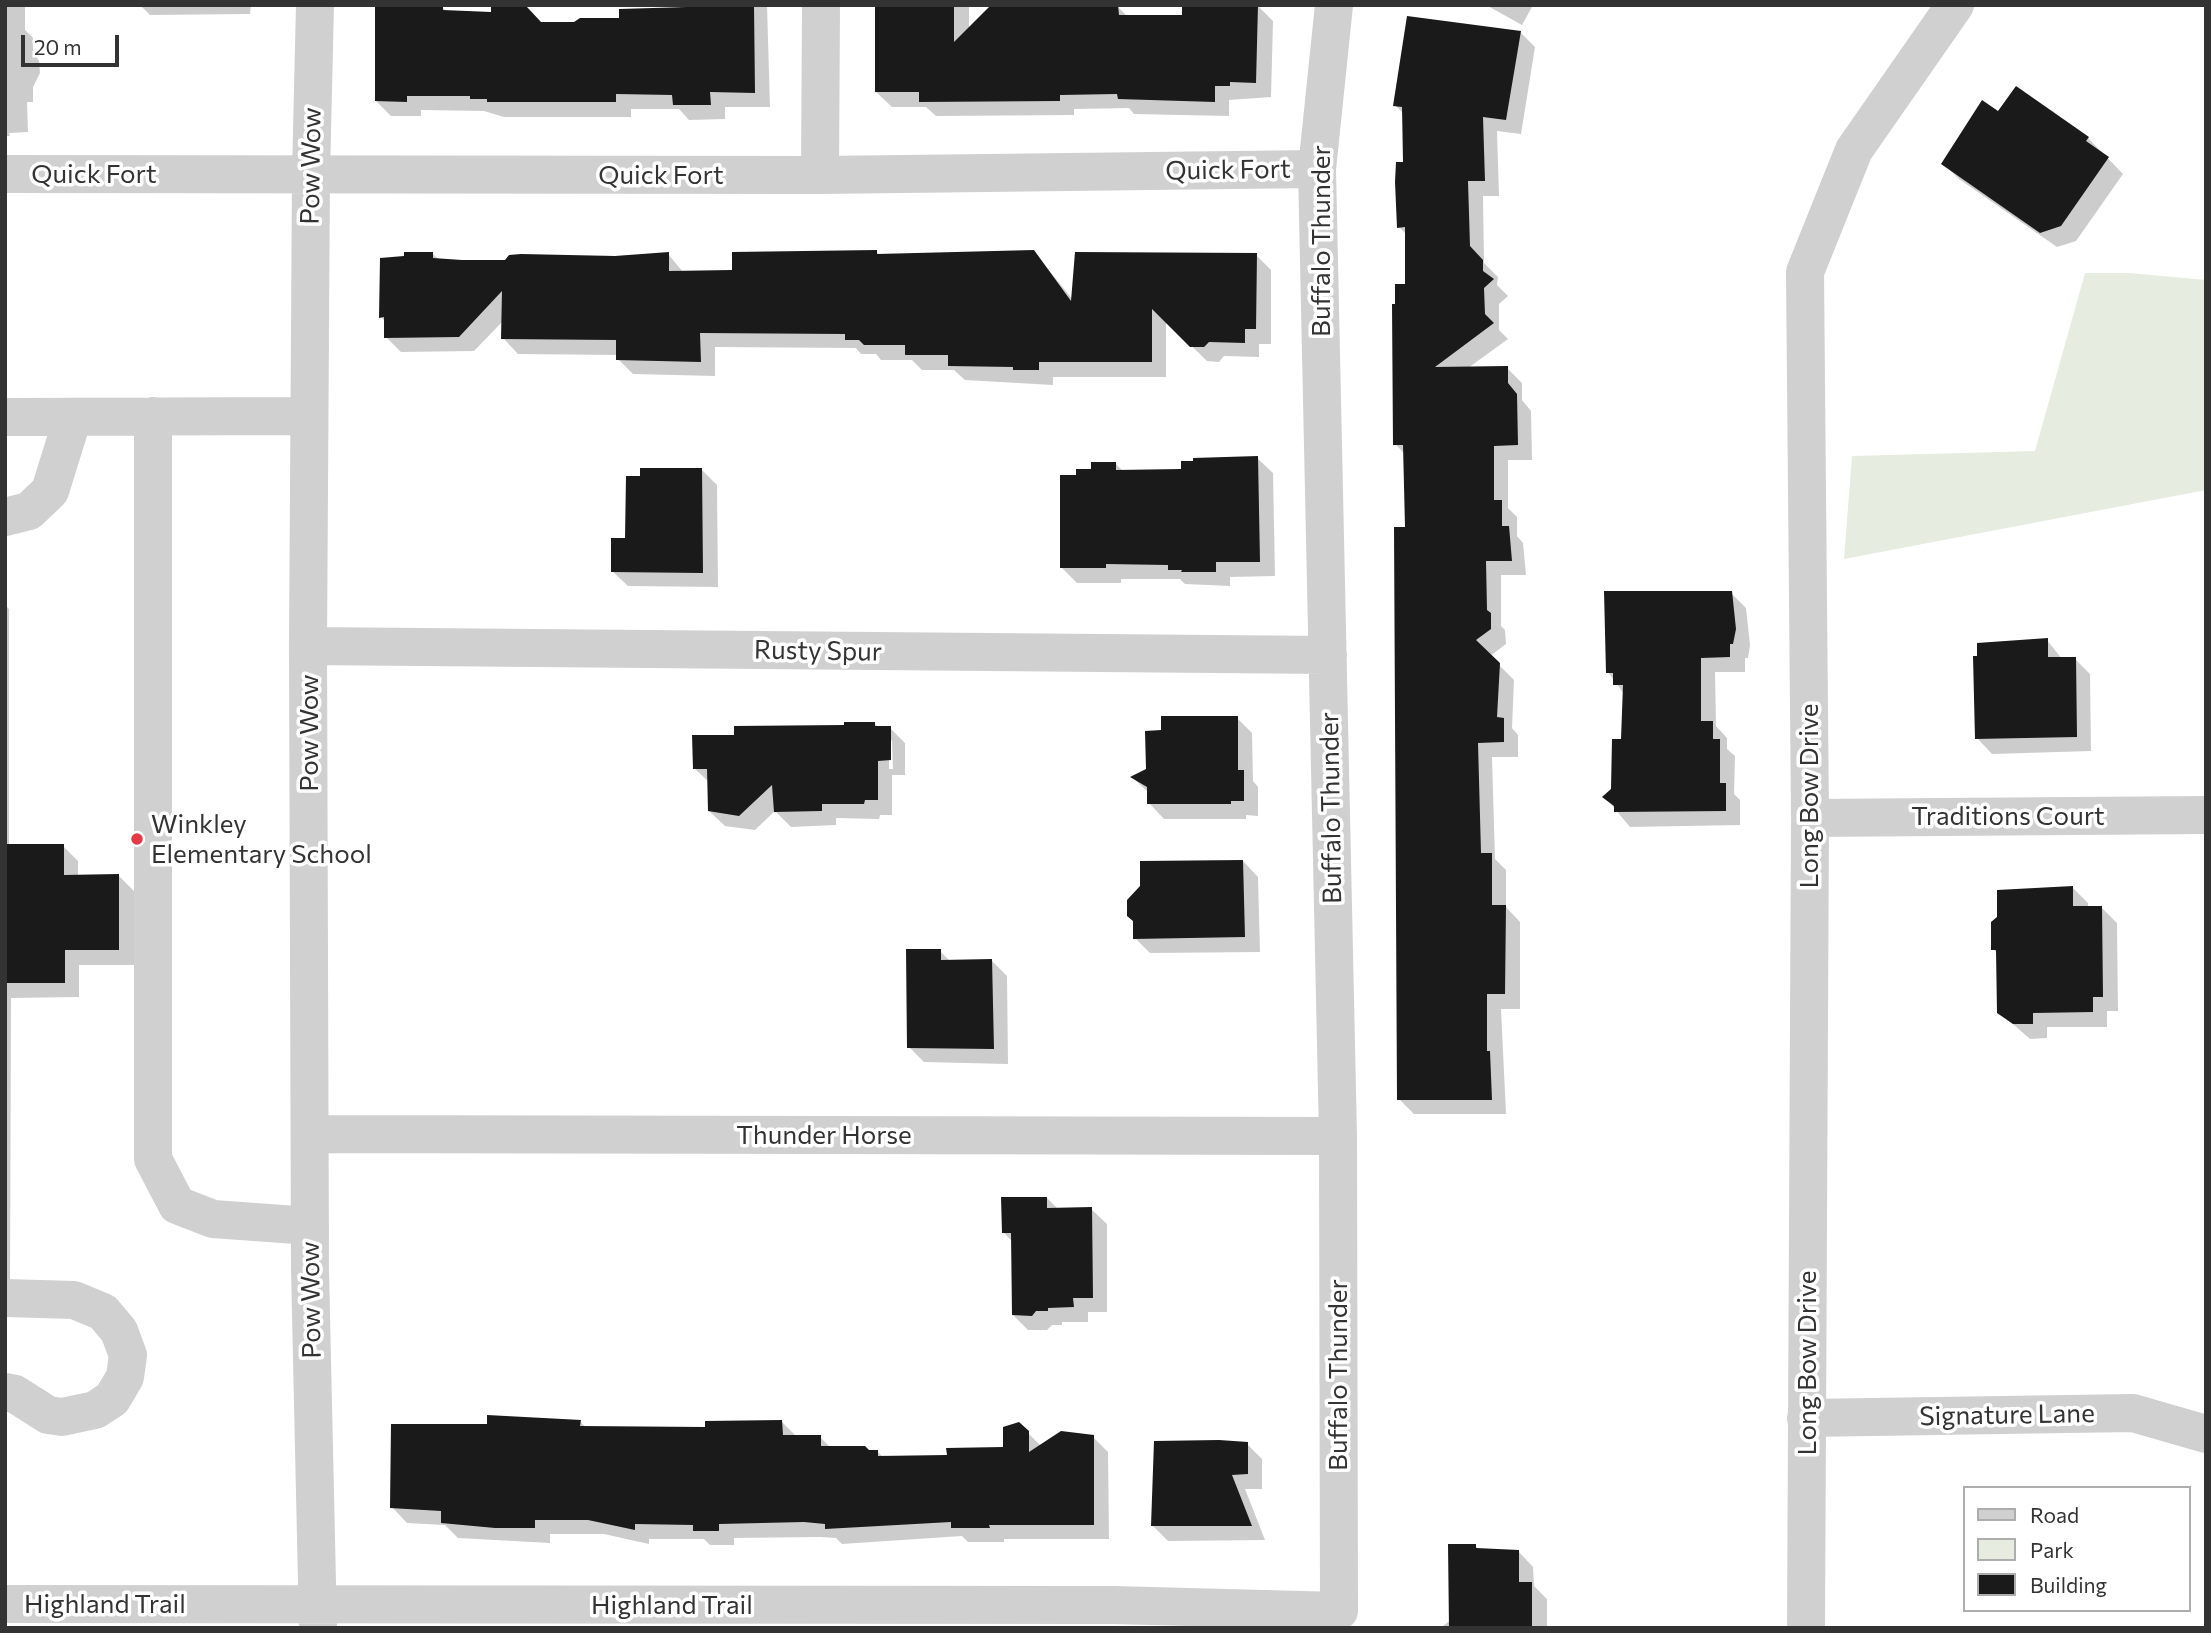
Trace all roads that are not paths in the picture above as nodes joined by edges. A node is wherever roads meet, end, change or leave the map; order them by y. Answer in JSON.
{"nodes":[{"id":1,"x":315,"y":5,"type":"edge"},
{"id":2,"x":821,"y":5,"type":"edge"},
{"id":3,"x":1335,"y":5,"type":"edge"},
{"id":4,"x":1955,"y":5,"type":"edge"},
{"id":5,"x":1317,"y":169,"type":"junction"},
{"id":6,"x":5,"y":174,"type":"edge"},
{"id":7,"x":311,"y":174,"type":"junction"},
{"id":8,"x":820,"y":175,"type":"junction"},
{"id":9,"x":153,"y":416,"type":"junction"},
{"id":10,"x":308,"y":416,"type":"junction"},
{"id":11,"x":5,"y":417,"type":"edge"},
{"id":12,"x":74,"y":417,"type":"junction"},
{"id":13,"x":5,"y":517,"type":"edge"},
{"id":14,"x":308,"y":646,"type":"junction"},
{"id":15,"x":1328,"y":655,"type":"junction"},
{"id":16,"x":2206,"y":815,"type":"edge"},
{"id":17,"x":1810,"y":818,"type":"junction"},
{"id":18,"x":310,"y":1134,"type":"junction"},
{"id":19,"x":1338,"y":1136,"type":"junction"},
{"id":20,"x":310,"y":1226,"type":"junction"},
{"id":21,"x":5,"y":1298,"type":"edge"},
{"id":22,"x":5,"y":1392,"type":"edge"},
{"id":23,"x":1806,"y":1418,"type":"junction"},
{"id":24,"x":2206,"y":1434,"type":"edge"},
{"id":25,"x":5,"y":1604,"type":"edge"},
{"id":26,"x":1339,"y":1611,"type":"joint"},
{"id":27,"x":317,"y":1616,"type":"edge"},
{"id":28,"x":1806,"y":1628,"type":"edge"}],
"edges":[{"from":1,"to":7,"type":"street","name":"Pow Wow"},
{"from":2,"to":8,"type":"street"},
{"from":3,"to":5,"type":"street","name":"Buffalo Thunder"},
{"from":4,"to":17,"type":"street","name":"Long Bow Drive"},
{"from":5,"to":8,"type":"street","name":"Quick Fort"},
{"from":5,"to":15,"type":"street","name":"Buffalo Thunder"},
{"from":6,"to":7,"type":"street","name":"Quick Fort"},
{"from":7,"to":8,"type":"street","name":"Quick Fort"},
{"from":7,"to":10,"type":"street","name":"Pow Wow"},
{"from":9,"to":10,"type":"street"},
{"from":9,"to":12,"type":"street"},
{"from":9,"to":20,"type":"street"},
{"from":10,"to":14,"type":"street","name":"Pow Wow"},
{"from":11,"to":12,"type":"street"},
{"from":12,"to":13,"type":"street"},
{"from":14,"to":15,"type":"street","name":"Rusty Spur"},
{"from":14,"to":18,"type":"street","name":"Pow Wow"},
{"from":15,"to":19,"type":"street","name":"Buffalo Thunder"},
{"from":16,"to":17,"type":"street","name":"Traditions Court"},
{"from":17,"to":23,"type":"street","name":"Long Bow Drive"},
{"from":18,"to":19,"type":"street","name":"Thunder Horse"},
{"from":18,"to":20,"type":"street","name":"Pow Wow"},
{"from":19,"to":26,"type":"street","name":"Buffalo Thunder"},
{"from":20,"to":27,"type":"street","name":"Pow Wow"},
{"from":21,"to":22,"type":"street"},
{"from":23,"to":24,"type":"street","name":"Signature Lane"},
{"from":23,"to":28,"type":"street","name":"Long Bow Drive"},
{"from":25,"to":27,"type":"street","name":"Highland Trail"},
{"from":26,"to":27,"type":"street","name":"Highland Trail"}]}
